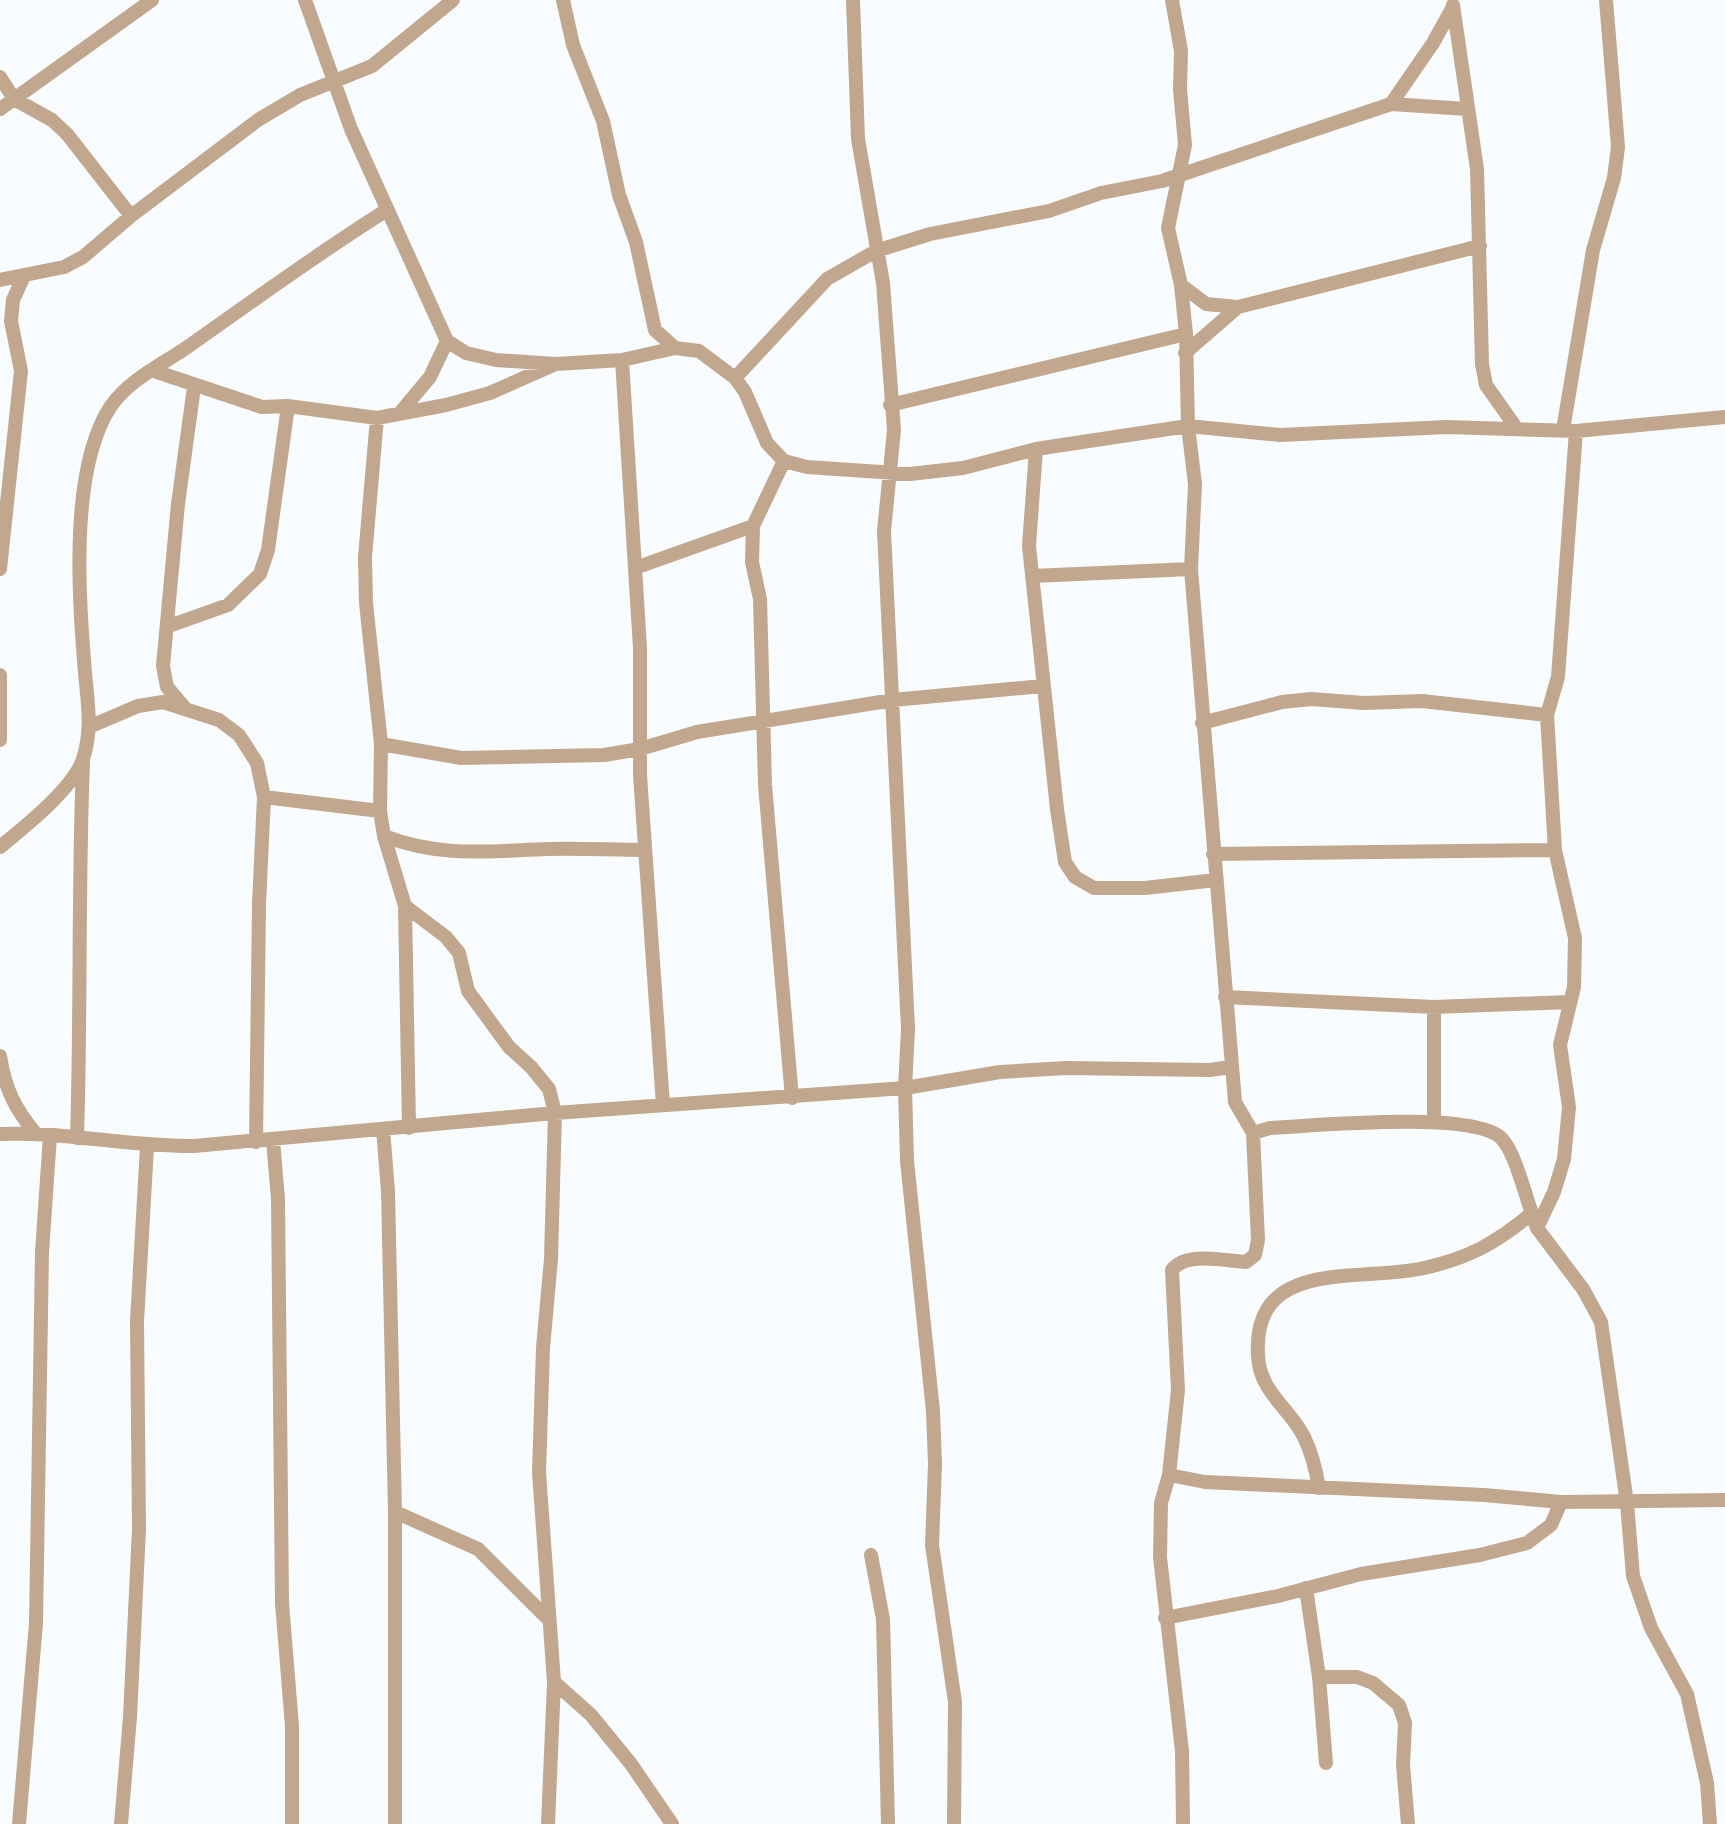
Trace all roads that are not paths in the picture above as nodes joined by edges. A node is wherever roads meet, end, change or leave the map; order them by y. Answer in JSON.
{"nodes":[{"id":1,"x":152,"y":0,"type":"edge"},
{"id":2,"x":305,"y":0,"type":"edge"},
{"id":3,"x":453,"y":0,"type":"edge"},
{"id":4,"x":563,"y":0,"type":"edge"},
{"id":5,"x":853,"y":0,"type":"edge"},
{"id":6,"x":1172,"y":0,"type":"edge"},
{"id":7,"x":1606,"y":0,"type":"edge"},
{"id":8,"x":1453,"y":4,"type":"edge"},
{"id":9,"x":0,"y":77,"type":"edge"},
{"id":10,"x":333,"y":82,"type":"junction"},
{"id":11,"x":14,"y":99,"type":"junction"},
{"id":12,"x":1391,"y":104,"type":"junction"},
{"id":13,"x":0,"y":109,"type":"edge"},
{"id":14,"x":1467,"y":109,"type":"junction"},
{"id":15,"x":1181,"y":174,"type":"junction"},
{"id":16,"x":387,"y":210,"type":"junction"},
{"id":17,"x":131,"y":216,"type":"junction"},
{"id":18,"x":1480,"y":246,"type":"junction"},
{"id":19,"x":876,"y":251,"type":"junction"},
{"id":20,"x":23,"y":278,"type":"junction"},
{"id":21,"x":0,"y":280,"type":"edge"},
{"id":22,"x":1181,"y":285,"type":"junction"},
{"id":23,"x":1238,"y":307,"type":"junction"},
{"id":24,"x":655,"y":330,"type":"junction"},
{"id":25,"x":1186,"y":334,"type":"junction"},
{"id":26,"x":447,"y":341,"type":"junction"},
{"id":27,"x":675,"y":348,"type":"junction"},
{"id":28,"x":1185,"y":353,"type":"junction"},
{"id":29,"x":645,"y":355,"type":"junction"},
{"id":30,"x":622,"y":360,"type":"junction"},
{"id":31,"x":556,"y":364,"type":"junction"},
{"id":32,"x":154,"y":371,"type":"junction"},
{"id":33,"x":735,"y":378,"type":"junction"},
{"id":34,"x":194,"y":387,"type":"junction"},
{"id":35,"x":890,"y":405,"type":"junction"},
{"id":36,"x":288,"y":406,"type":"junction"},
{"id":37,"x":399,"y":414,"type":"junction"},
{"id":38,"x":1725,"y":416,"type":"edge"},
{"id":39,"x":377,"y":418,"type":"junction"},
{"id":40,"x":1188,"y":426,"type":"junction"},
{"id":41,"x":1517,"y":429,"type":"junction"},
{"id":42,"x":1569,"y":431,"type":"junction"},
{"id":43,"x":1036,"y":449,"type":"junction"},
{"id":44,"x":784,"y":461,"type":"junction"},
{"id":45,"x":889,"y":471,"type":"junction"},
{"id":46,"x":753,"y":526,"type":"junction"},
{"id":47,"x":635,"y":568,"type":"junction"},
{"id":48,"x":0,"y":569,"type":"edge"},
{"id":49,"x":1191,"y":569,"type":"junction"},
{"id":50,"x":1032,"y":576,"type":"junction"},
{"id":51,"x":169,"y":626,"type":"junction"},
{"id":52,"x":0,"y":675,"type":"edge"},
{"id":53,"x":1043,"y":686,"type":"junction"},
{"id":54,"x":893,"y":700,"type":"junction"},
{"id":55,"x":186,"y":708,"type":"junction"},
{"id":56,"x":1547,"y":715,"type":"junction"},
{"id":57,"x":763,"y":722,"type":"junction"},
{"id":58,"x":1202,"y":723,"type":"junction"},
{"id":59,"x":91,"y":726,"type":"junction"},
{"id":60,"x":0,"y":740,"type":"edge"},
{"id":61,"x":382,"y":744,"type":"junction"},
{"id":62,"x":640,"y":749,"type":"junction"},
{"id":63,"x":83,"y":761,"type":"junction"},
{"id":64,"x":264,"y":797,"type":"junction"},
{"id":65,"x":380,"y":811,"type":"junction"},
{"id":66,"x":384,"y":836,"type":"junction"},
{"id":67,"x":0,"y":847,"type":"edge"},
{"id":68,"x":645,"y":850,"type":"junction"},
{"id":69,"x":1555,"y":850,"type":"junction"},
{"id":70,"x":1213,"y":853,"type":"junction"},
{"id":71,"x":1216,"y":880,"type":"junction"},
{"id":72,"x":405,"y":906,"type":"junction"},
{"id":73,"x":1225,"y":997,"type":"junction"},
{"id":74,"x":1570,"y":1002,"type":"junction"},
{"id":75,"x":1434,"y":1007,"type":"junction"},
{"id":76,"x":0,"y":1056,"type":"edge"},
{"id":77,"x":1230,"y":1067,"type":"junction"},
{"id":78,"x":905,"y":1088,"type":"junction"},
{"id":79,"x":792,"y":1098,"type":"junction"},
{"id":80,"x":663,"y":1105,"type":"junction"},
{"id":81,"x":555,"y":1113,"type":"junction"},
{"id":82,"x":1434,"y":1122,"type":"junction"},
{"id":83,"x":409,"y":1128,"type":"junction"},
{"id":84,"x":383,"y":1129,"type":"junction"},
{"id":85,"x":1253,"y":1133,"type":"junction"},
{"id":86,"x":0,"y":1134,"type":"edge"},
{"id":87,"x":43,"y":1135,"type":"junction"},
{"id":88,"x":77,"y":1138,"type":"junction"},
{"id":89,"x":273,"y":1140,"type":"junction"},
{"id":90,"x":256,"y":1142,"type":"junction"},
{"id":91,"x":147,"y":1147,"type":"junction"},
{"id":92,"x":1531,"y":1214,"type":"junction"},
{"id":93,"x":1537,"y":1228,"type":"junction"},
{"id":94,"x":1169,"y":1475,"type":"junction"},
{"id":95,"x":1319,"y":1488,"type":"junction"},
{"id":96,"x":1725,"y":1500,"type":"edge"},
{"id":97,"x":1561,"y":1502,"type":"junction"},
{"id":98,"x":1627,"y":1503,"type":"junction"},
{"id":99,"x":395,"y":1512,"type":"junction"},
{"id":100,"x":871,"y":1555,"type":"dead end"},
{"id":101,"x":1306,"y":1588,"type":"junction"},
{"id":102,"x":547,"y":1618,"type":"junction"},
{"id":103,"x":1165,"y":1618,"type":"junction"},
{"id":104,"x":1319,"y":1677,"type":"junction"},
{"id":105,"x":554,"y":1682,"type":"junction"},
{"id":106,"x":1326,"y":1763,"type":"dead end"},
{"id":107,"x":19,"y":1824,"type":"edge"},
{"id":108,"x":121,"y":1824,"type":"edge"},
{"id":109,"x":292,"y":1824,"type":"edge"},
{"id":110,"x":395,"y":1824,"type":"edge"},
{"id":111,"x":548,"y":1824,"type":"edge"},
{"id":112,"x":671,"y":1824,"type":"edge"},
{"id":113,"x":888,"y":1824,"type":"edge"},
{"id":114,"x":954,"y":1824,"type":"edge"},
{"id":115,"x":1183,"y":1824,"type":"edge"},
{"id":116,"x":1408,"y":1824,"type":"edge"},
{"id":117,"x":1710,"y":1824,"type":"edge"}],
"edges":[{"from":1,"to":11,"type":"street"},
{"from":2,"to":10,"type":"street"},
{"from":3,"to":10,"type":"street"},
{"from":4,"to":24,"type":"street"},
{"from":5,"to":19,"type":"street"},
{"from":6,"to":15,"type":"street"},
{"from":7,"to":42,"type":"street"},
{"from":8,"to":12,"type":"street"},
{"from":8,"to":14,"type":"street"},
{"from":9,"to":11,"type":"street"},
{"from":10,"to":16,"type":"street"},
{"from":10,"to":17,"type":"street"},
{"from":11,"to":13,"type":"street"},
{"from":11,"to":17,"type":"street"},
{"from":12,"to":14,"type":"street"},
{"from":12,"to":15,"type":"street"},
{"from":14,"to":18,"type":"street"},
{"from":15,"to":19,"type":"street"},
{"from":15,"to":22,"type":"street"},
{"from":16,"to":26,"type":"street"},
{"from":16,"to":32,"type":"street"},
{"from":17,"to":20,"type":"street"},
{"from":18,"to":23,"type":"street"},
{"from":18,"to":41,"type":"street"},
{"from":19,"to":33,"type":"street"},
{"from":19,"to":35,"type":"street"},
{"from":20,"to":21,"type":"street"},
{"from":20,"to":48,"type":"street"},
{"from":22,"to":23,"type":"street"},
{"from":22,"to":25,"type":"street"},
{"from":23,"to":28,"type":"street"},
{"from":24,"to":27,"type":"street"},
{"from":24,"to":29,"type":"street"},
{"from":25,"to":28,"type":"street"},
{"from":25,"to":35,"type":"street"},
{"from":26,"to":31,"type":"street"},
{"from":26,"to":37,"type":"street"},
{"from":27,"to":29,"type":"street"},
{"from":27,"to":33,"type":"street"},
{"from":28,"to":40,"type":"street"},
{"from":29,"to":30,"type":"street"},
{"from":30,"to":31,"type":"street"},
{"from":30,"to":47,"type":"street"},
{"from":31,"to":37,"type":"street"},
{"from":32,"to":34,"type":"street"},
{"from":32,"to":59,"type":"street"},
{"from":33,"to":44,"type":"street"},
{"from":34,"to":36,"type":"street"},
{"from":34,"to":51,"type":"street"},
{"from":35,"to":45,"type":"street"},
{"from":36,"to":39,"type":"street"},
{"from":36,"to":51,"type":"street"},
{"from":37,"to":39,"type":"street"},
{"from":38,"to":42,"type":"street"},
{"from":39,"to":61,"type":"street"},
{"from":40,"to":41,"type":"street"},
{"from":40,"to":43,"type":"street"},
{"from":40,"to":49,"type":"street"},
{"from":41,"to":42,"type":"street"},
{"from":42,"to":56,"type":"street"},
{"from":43,"to":45,"type":"street"},
{"from":43,"to":50,"type":"street"},
{"from":44,"to":45,"type":"street"},
{"from":44,"to":46,"type":"street"},
{"from":45,"to":54,"type":"street"},
{"from":46,"to":47,"type":"street"},
{"from":46,"to":57,"type":"street"},
{"from":47,"to":62,"type":"street"},
{"from":49,"to":50,"type":"street"},
{"from":49,"to":58,"type":"street"},
{"from":50,"to":53,"type":"street"},
{"from":51,"to":55,"type":"street"},
{"from":52,"to":60,"type":"street"},
{"from":53,"to":54,"type":"street"},
{"from":53,"to":71,"type":"street"},
{"from":54,"to":57,"type":"street"},
{"from":54,"to":78,"type":"street"},
{"from":55,"to":59,"type":"street"},
{"from":55,"to":64,"type":"street"},
{"from":56,"to":58,"type":"street"},
{"from":56,"to":69,"type":"street"},
{"from":57,"to":62,"type":"street"},
{"from":57,"to":79,"type":"street"},
{"from":58,"to":70,"type":"street"},
{"from":59,"to":63,"type":"street"},
{"from":61,"to":62,"type":"street"},
{"from":61,"to":65,"type":"street"},
{"from":62,"to":68,"type":"street"},
{"from":63,"to":67,"type":"street"},
{"from":63,"to":88,"type":"street"},
{"from":64,"to":65,"type":"street"},
{"from":64,"to":90,"type":"street"},
{"from":65,"to":66,"type":"street"},
{"from":66,"to":68,"type":"street"},
{"from":66,"to":72,"type":"street"},
{"from":68,"to":80,"type":"street"},
{"from":69,"to":70,"type":"street"},
{"from":69,"to":74,"type":"street"},
{"from":70,"to":71,"type":"street"},
{"from":71,"to":73,"type":"street"},
{"from":72,"to":81,"type":"street"},
{"from":72,"to":83,"type":"street"},
{"from":73,"to":75,"type":"street"},
{"from":73,"to":77,"type":"street"},
{"from":74,"to":75,"type":"street"},
{"from":74,"to":93,"type":"street"},
{"from":75,"to":82,"type":"street"},
{"from":76,"to":87,"type":"street"},
{"from":77,"to":78,"type":"street"},
{"from":77,"to":85,"type":"street"},
{"from":78,"to":79,"type":"street"},
{"from":78,"to":114,"type":"street"},
{"from":79,"to":80,"type":"street"},
{"from":80,"to":81,"type":"street"},
{"from":81,"to":83,"type":"street"},
{"from":81,"to":102,"type":"street"},
{"from":82,"to":85,"type":"street"},
{"from":82,"to":92,"type":"street"},
{"from":83,"to":84,"type":"street"},
{"from":84,"to":89,"type":"street"},
{"from":84,"to":99,"type":"street"},
{"from":85,"to":94,"type":"street"},
{"from":86,"to":87,"type":"street"},
{"from":87,"to":88,"type":"street"},
{"from":87,"to":107,"type":"street"},
{"from":88,"to":91,"type":"street"},
{"from":89,"to":90,"type":"street"},
{"from":89,"to":109,"type":"street"},
{"from":90,"to":91,"type":"street"},
{"from":91,"to":108,"type":"street"},
{"from":92,"to":93,"type":"street"},
{"from":92,"to":95,"type":"street"},
{"from":93,"to":98,"type":"street"},
{"from":94,"to":95,"type":"street"},
{"from":94,"to":103,"type":"street"},
{"from":95,"to":97,"type":"street"},
{"from":96,"to":98,"type":"street"},
{"from":97,"to":98,"type":"street"},
{"from":97,"to":101,"type":"street"},
{"from":98,"to":117,"type":"street"},
{"from":99,"to":102,"type":"street"},
{"from":99,"to":110,"type":"street"},
{"from":100,"to":113,"type":"street"},
{"from":101,"to":103,"type":"street"},
{"from":101,"to":104,"type":"street"},
{"from":102,"to":105,"type":"street"},
{"from":103,"to":115,"type":"street"},
{"from":104,"to":106,"type":"street"},
{"from":104,"to":116,"type":"street"},
{"from":105,"to":111,"type":"street"},
{"from":105,"to":112,"type":"street"}]}
